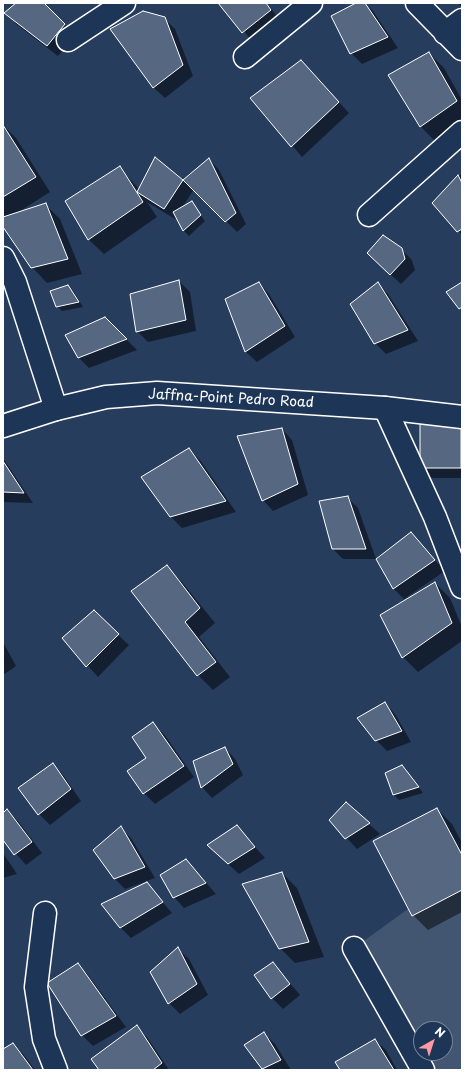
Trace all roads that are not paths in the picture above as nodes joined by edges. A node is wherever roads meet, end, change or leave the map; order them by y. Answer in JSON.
{"nodes":[{"id":1,"x":124,"y":3,"type":"edge"},
{"id":2,"x":311,"y":3,"type":"edge"},
{"id":3,"x":417,"y":3,"type":"edge"},
{"id":4,"x":453,"y":26,"type":"edge"},
{"id":5,"x":68,"y":40,"type":"dead end"},
{"id":6,"x":462,"y":48,"type":"edge"},
{"id":7,"x":245,"y":57,"type":"dead end"},
{"id":8,"x":462,"y":132,"type":"edge"},
{"id":9,"x":370,"y":215,"type":"dead end"},
{"id":10,"x":3,"y":258,"type":"edge"},
{"id":11,"x":385,"y":408,"type":"junction"},
{"id":12,"x":56,"y":409,"type":"junction"},
{"id":13,"x":462,"y":417,"type":"edge"},
{"id":14,"x":3,"y":426,"type":"edge"},
{"id":15,"x":462,"y":586,"type":"edge"},
{"id":16,"x":45,"y":913,"type":"dead end"},
{"id":17,"x":354,"y":948,"type":"dead end"},
{"id":18,"x":56,"y":1070,"type":"edge"},
{"id":19,"x":423,"y":1070,"type":"edge"}],
"edges":[{"from":1,"to":5,"type":"street"},
{"from":2,"to":7,"type":"street"},
{"from":3,"to":4,"type":"street"},
{"from":4,"to":6,"type":"street"},
{"from":8,"to":9,"type":"street"},
{"from":10,"to":12,"type":"street"},
{"from":11,"to":12,"type":"street","name":"Jaffna-Point Pedro Road"},
{"from":11,"to":13,"type":"street","name":"Jaffna-Point Pedro Road"},
{"from":11,"to":15,"type":"street"},
{"from":12,"to":14,"type":"street","name":"Jaffna-Point Pedro Road"},
{"from":16,"to":18,"type":"street"},
{"from":17,"to":19,"type":"street"}]}
